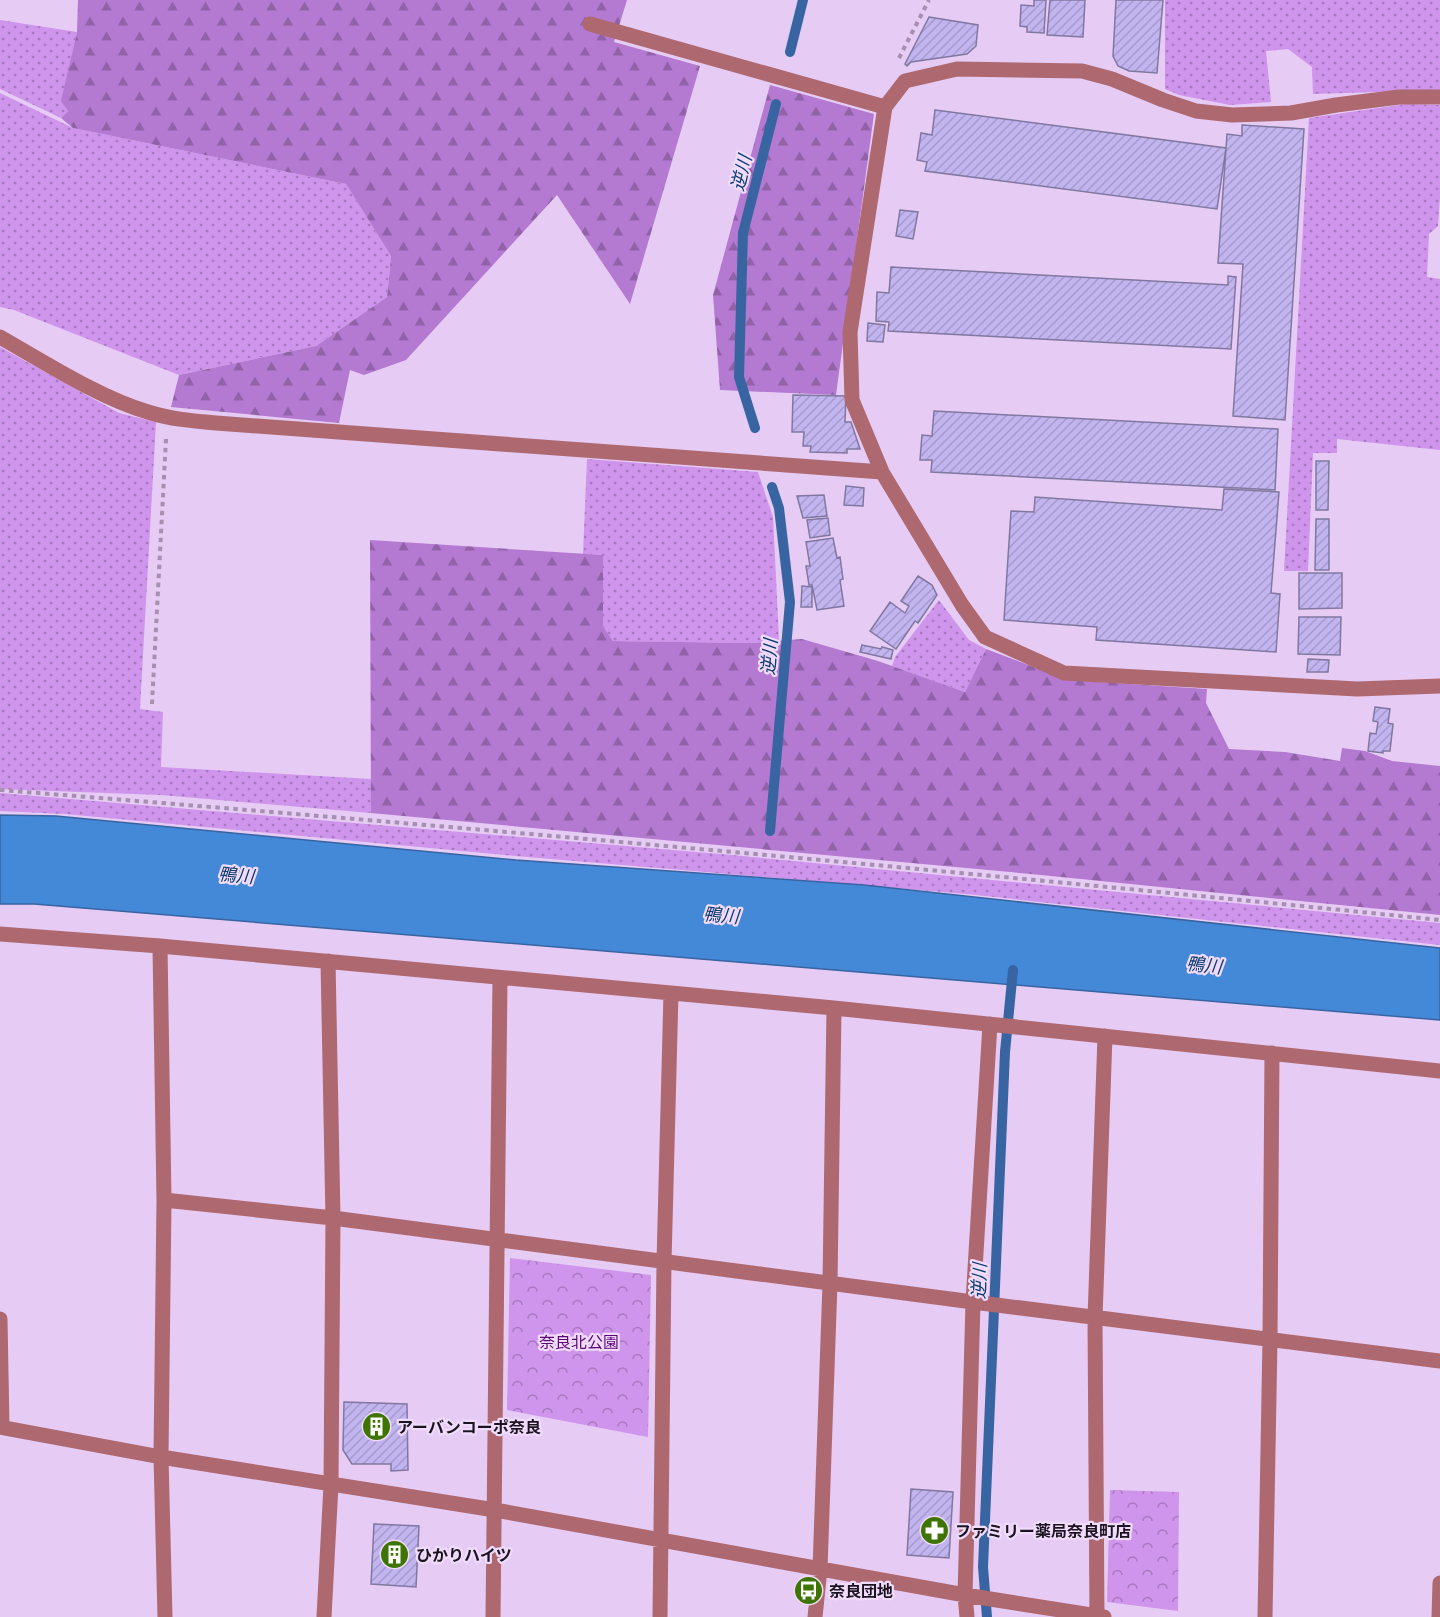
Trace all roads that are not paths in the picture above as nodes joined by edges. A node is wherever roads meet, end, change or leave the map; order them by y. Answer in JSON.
{"nodes":[{"id":1,"x":590,"y":24,"type":"dead end"},
{"id":2,"x":1440,"y":96,"type":"edge"},
{"id":3,"x":890,"y":101,"type":"junction"},
{"id":4,"x":0,"y":337,"type":"edge"},
{"id":5,"x":882,"y":472,"type":"junction"},
{"id":6,"x":1440,"y":686,"type":"edge"},
{"id":7,"x":0,"y":934,"type":"edge"},
{"id":8,"x":160,"y":946,"type":"junction"},
{"id":9,"x":328,"y":962,"type":"junction"},
{"id":10,"x":500,"y":978,"type":"junction"},
{"id":11,"x":670,"y":993,"type":"junction"},
{"id":12,"x":834,"y":1008,"type":"junction"},
{"id":13,"x":994,"y":1024,"type":"junction"},
{"id":14,"x":1105,"y":1036,"type":"junction"},
{"id":15,"x":1272,"y":1053,"type":"junction"},
{"id":16,"x":1440,"y":1071,"type":"edge"},
{"id":17,"x":164,"y":1200,"type":"junction"},
{"id":18,"x":333,"y":1218,"type":"junction"},
{"id":19,"x":498,"y":1240,"type":"junction"},
{"id":20,"x":664,"y":1262,"type":"junction"},
{"id":21,"x":830,"y":1283,"type":"junction"},
{"id":22,"x":979,"y":1303,"type":"junction"},
{"id":23,"x":1095,"y":1317,"type":"junction"},
{"id":24,"x":0,"y":1318,"type":"edge"},
{"id":25,"x":1270,"y":1339,"type":"junction"},
{"id":26,"x":1440,"y":1361,"type":"edge"},
{"id":27,"x":1,"y":1427,"type":"edge"},
{"id":28,"x":161,"y":1457,"type":"junction"},
{"id":29,"x":331,"y":1485,"type":"junction"},
{"id":30,"x":495,"y":1510,"type":"junction"},
{"id":31,"x":660,"y":1540,"type":"junction"},
{"id":32,"x":820,"y":1569,"type":"junction"},
{"id":33,"x":1440,"y":1583,"type":"edge"},
{"id":34,"x":970,"y":1596,"type":"junction"},
{"id":35,"x":165,"y":1617,"type":"edge"},
{"id":36,"x":324,"y":1617,"type":"edge"},
{"id":37,"x":493,"y":1617,"type":"edge"},
{"id":38,"x":660,"y":1617,"type":"edge"},
{"id":39,"x":815,"y":1617,"type":"edge"},
{"id":40,"x":968,"y":1617,"type":"edge"},
{"id":41,"x":1099,"y":1617,"type":"edge"},
{"id":42,"x":1265,"y":1617,"type":"edge"},
{"id":43,"x":1439,"y":1617,"type":"edge"}],
"edges":[{"from":1,"to":3,"type":"street"},
{"from":2,"to":3,"type":"street"},
{"from":3,"to":5,"type":"street"},
{"from":4,"to":5,"type":"street"},
{"from":5,"to":6,"type":"street"},
{"from":7,"to":8,"type":"street"},
{"from":8,"to":9,"type":"street"},
{"from":8,"to":17,"type":"street"},
{"from":9,"to":10,"type":"street"},
{"from":9,"to":18,"type":"street"},
{"from":10,"to":11,"type":"street"},
{"from":10,"to":19,"type":"street"},
{"from":11,"to":12,"type":"street"},
{"from":11,"to":20,"type":"street"},
{"from":12,"to":13,"type":"street"},
{"from":12,"to":21,"type":"street"},
{"from":13,"to":14,"type":"street"},
{"from":13,"to":22,"type":"street"},
{"from":14,"to":15,"type":"street"},
{"from":14,"to":23,"type":"street"},
{"from":15,"to":16,"type":"street"},
{"from":15,"to":25,"type":"street"},
{"from":17,"to":18,"type":"street"},
{"from":17,"to":28,"type":"street"},
{"from":18,"to":19,"type":"street"},
{"from":18,"to":29,"type":"street"},
{"from":19,"to":20,"type":"street"},
{"from":19,"to":30,"type":"street"},
{"from":20,"to":21,"type":"street"},
{"from":20,"to":31,"type":"street"},
{"from":21,"to":22,"type":"street"},
{"from":21,"to":32,"type":"street"},
{"from":22,"to":23,"type":"street"},
{"from":22,"to":34,"type":"street"},
{"from":23,"to":25,"type":"street"},
{"from":23,"to":41,"type":"street"},
{"from":24,"to":27,"type":"street"},
{"from":25,"to":26,"type":"street"},
{"from":25,"to":42,"type":"street"},
{"from":27,"to":28,"type":"street"},
{"from":28,"to":29,"type":"street"},
{"from":28,"to":35,"type":"street"},
{"from":29,"to":30,"type":"street"},
{"from":29,"to":36,"type":"street"},
{"from":30,"to":31,"type":"street"},
{"from":30,"to":37,"type":"street"},
{"from":31,"to":32,"type":"street"},
{"from":31,"to":38,"type":"street"},
{"from":32,"to":34,"type":"street"},
{"from":32,"to":39,"type":"street"},
{"from":33,"to":43,"type":"street"},
{"from":34,"to":40,"type":"street"},
{"from":34,"to":41,"type":"street"}]}
